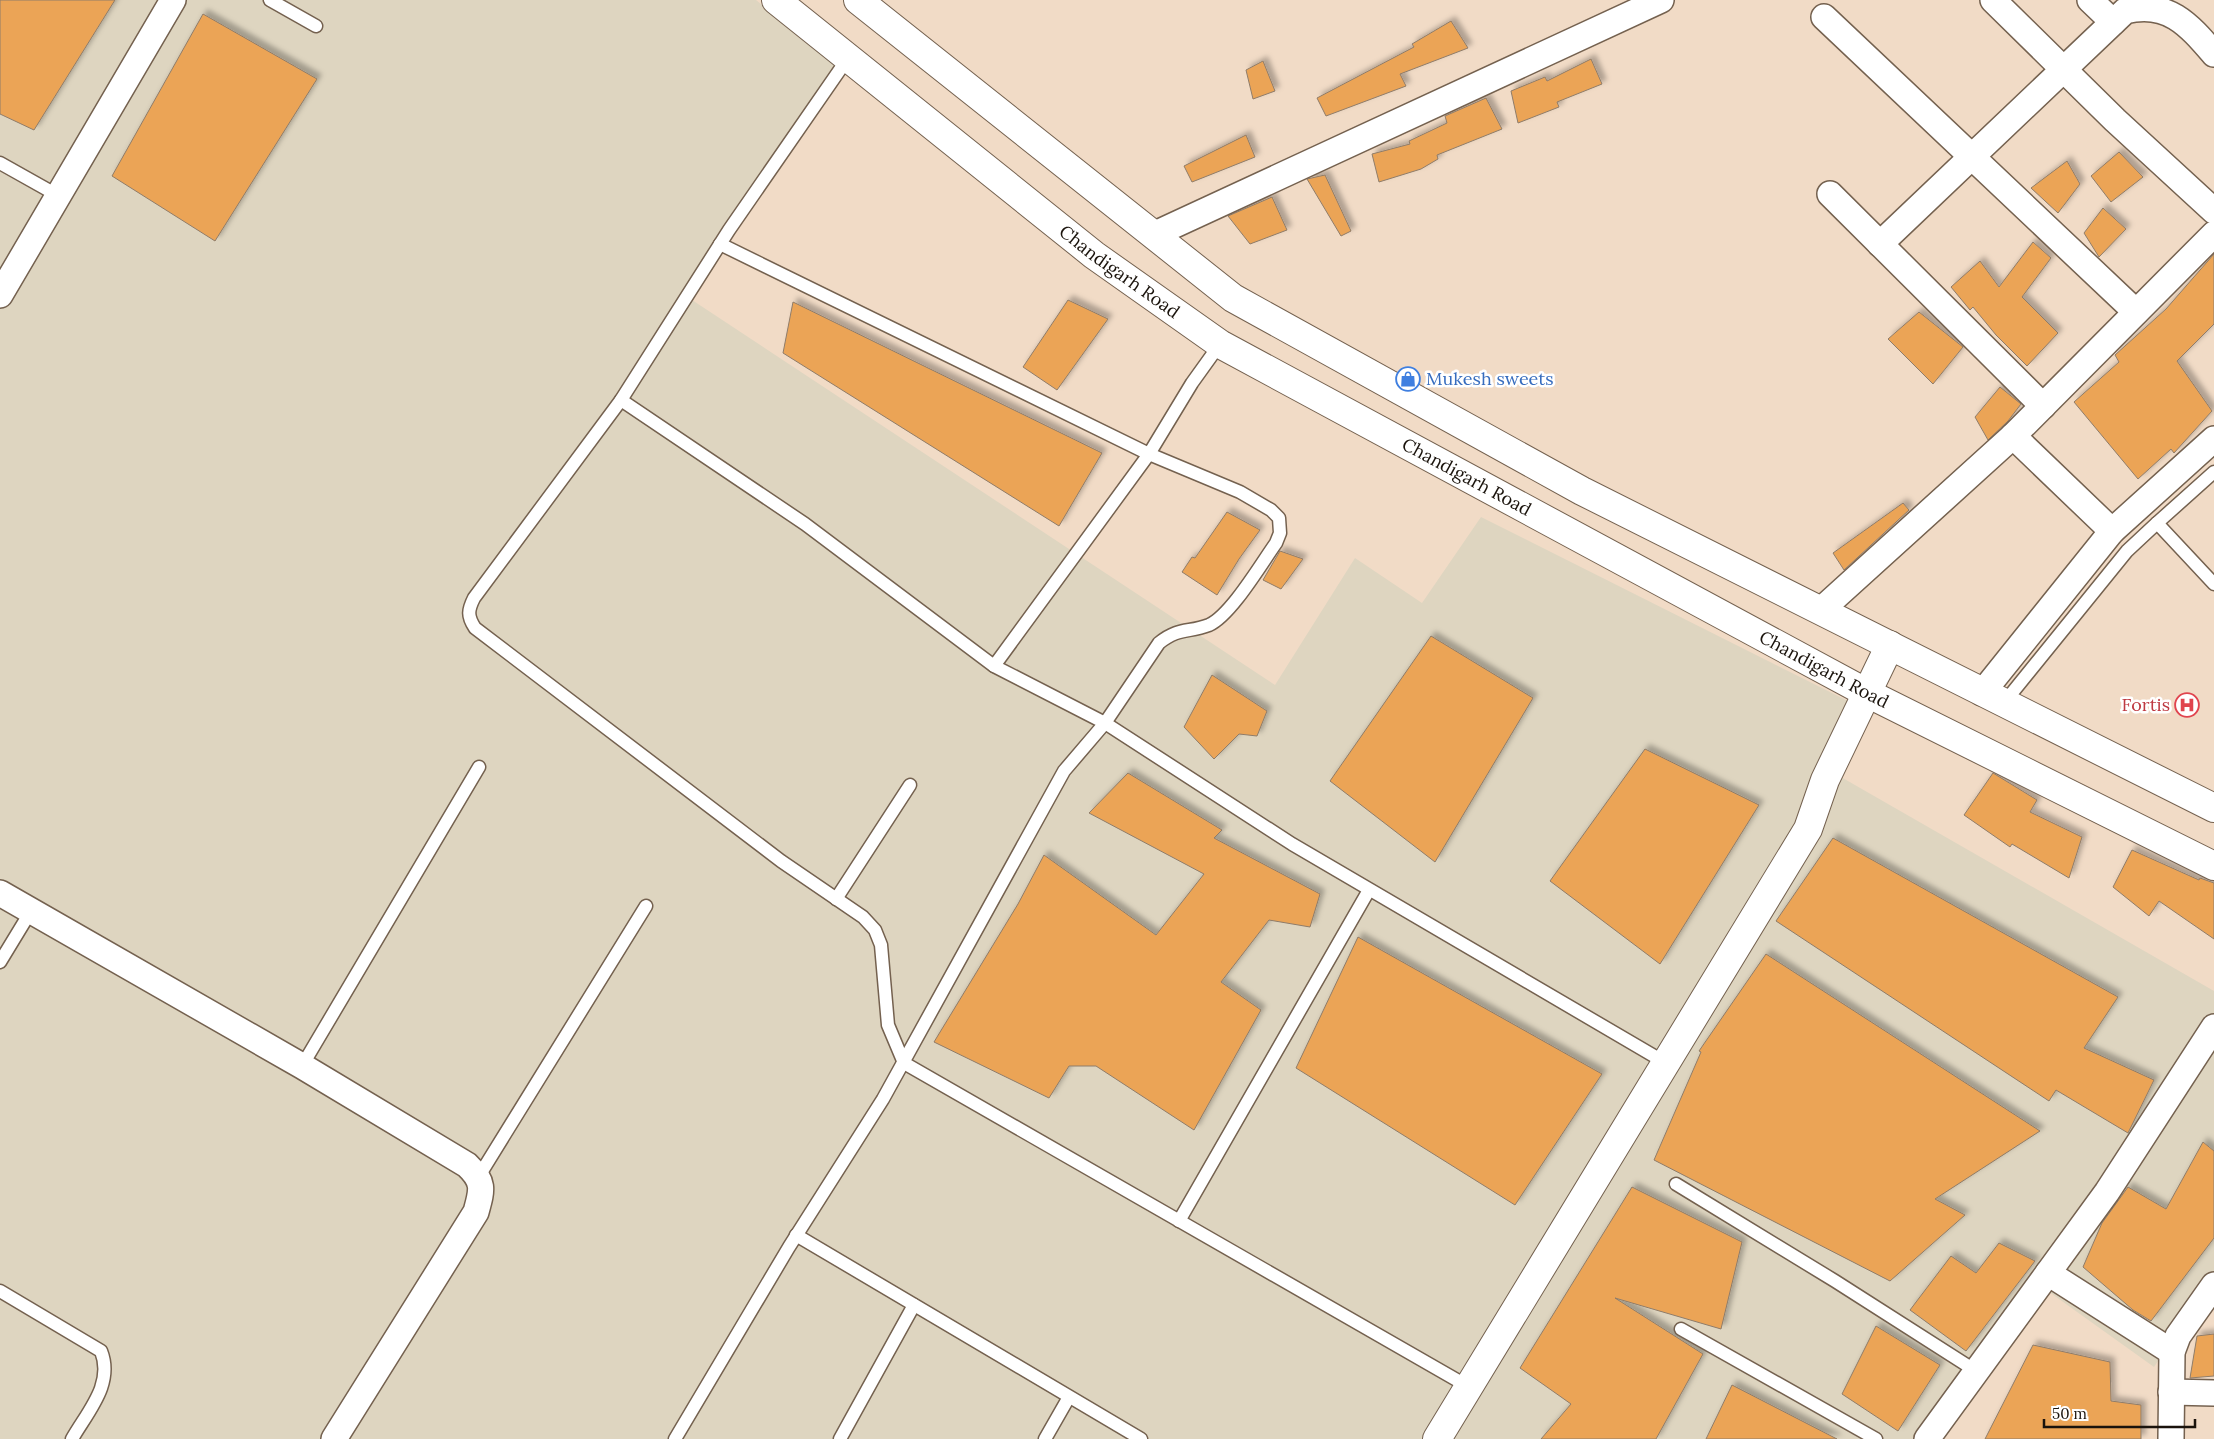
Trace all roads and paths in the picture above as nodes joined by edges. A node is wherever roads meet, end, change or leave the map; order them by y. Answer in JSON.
{"nodes":[{"id":1,"x":173,"y":0,"type":"edge"},
{"id":2,"x":270,"y":0,"type":"edge"},
{"id":3,"x":776,"y":0,"type":"edge"},
{"id":4,"x":858,"y":0,"type":"edge"},
{"id":5,"x":1661,"y":0,"type":"edge"},
{"id":6,"x":1993,"y":0,"type":"edge"},
{"id":7,"x":2090,"y":0,"type":"edge"},
{"id":8,"x":2173,"y":4,"type":"edge"},
{"id":9,"x":1615,"y":10,"type":"edge"},
{"id":10,"x":1824,"y":17,"type":"dead end"},
{"id":11,"x":2113,"y":22,"type":"junction"},
{"id":12,"x":316,"y":26,"type":"dead end"},
{"id":13,"x":2214,"y":54,"type":"edge"},
{"id":14,"x":848,"y":58,"type":"junction"},
{"id":15,"x":2063,"y":68,"type":"junction"},
{"id":16,"x":1971,"y":156,"type":"junction"},
{"id":17,"x":0,"y":163,"type":"edge"},
{"id":18,"x":1830,"y":194,"type":"dead end"},
{"id":19,"x":57,"y":195,"type":"junction"},
{"id":20,"x":2214,"y":211,"type":"edge"},
{"id":21,"x":1153,"y":234,"type":"junction"},
{"id":22,"x":2214,"y":234,"type":"edge"},
{"id":23,"x":720,"y":244,"type":"junction"},
{"id":24,"x":1880,"y":244,"type":"junction"},
{"id":25,"x":0,"y":295,"type":"edge"},
{"id":26,"x":2136,"y":312,"type":"junction"},
{"id":27,"x":1220,"y":344,"type":"junction"},
{"id":28,"x":621,"y":400,"type":"junction"},
{"id":29,"x":2043,"y":406,"type":"junction"},
{"id":30,"x":2013,"y":436,"type":"junction"},
{"id":31,"x":2214,"y":439,"type":"edge"},
{"id":32,"x":1149,"y":454,"type":"junction"},
{"id":33,"x":2214,"y":472,"type":"edge"},
{"id":34,"x":2157,"y":523,"type":"junction"},
{"id":35,"x":2112,"y":531,"type":"junction"},
{"id":36,"x":2214,"y":584,"type":"edge"},
{"id":37,"x":1821,"y":610,"type":"junction"},
{"id":38,"x":1890,"y":645,"type":"junction"},
{"id":39,"x":994,"y":666,"type":"junction"},
{"id":40,"x":1867,"y":693,"type":"junction"},
{"id":41,"x":1992,"y":698,"type":"junction"},
{"id":42,"x":1105,"y":723,"type":"junction"},
{"id":43,"x":479,"y":768,"type":"dead end"},
{"id":44,"x":910,"y":785,"type":"dead end"},
{"id":45,"x":2214,"y":808,"type":"edge"},
{"id":46,"x":2214,"y":866,"type":"edge"},
{"id":47,"x":1369,"y":890,"type":"junction"},
{"id":48,"x":0,"y":893,"type":"edge"},
{"id":49,"x":836,"y":899,"type":"junction"},
{"id":50,"x":646,"y":906,"type":"dead end"},
{"id":51,"x":31,"y":911,"type":"junction"},
{"id":52,"x":0,"y":962,"type":"edge"},
{"id":53,"x":2213,"y":1033,"type":"edge"},
{"id":54,"x":904,"y":1063,"type":"junction"},
{"id":55,"x":1666,"y":1063,"type":"junction"},
{"id":56,"x":302,"y":1066,"type":"junction"},
{"id":57,"x":478,"y":1176,"type":"junction"},
{"id":58,"x":1676,"y":1184,"type":"dead end"},
{"id":59,"x":1179,"y":1221,"type":"junction"},
{"id":60,"x":796,"y":1235,"type":"junction"},
{"id":61,"x":2048,"y":1273,"type":"junction"},
{"id":62,"x":2214,"y":1285,"type":"edge"},
{"id":63,"x":0,"y":1291,"type":"edge"},
{"id":64,"x":914,"y":1305,"type":"junction"},
{"id":65,"x":1681,"y":1330,"type":"dead end"},
{"id":66,"x":2172,"y":1352,"type":"junction"},
{"id":67,"x":1976,"y":1371,"type":"junction"},
{"id":68,"x":1469,"y":1387,"type":"junction"},
{"id":69,"x":2171,"y":1392,"type":"junction"},
{"id":70,"x":2214,"y":1393,"type":"edge"},
{"id":71,"x":1069,"y":1397,"type":"junction"},
{"id":72,"x":72,"y":1439,"type":"edge"},
{"id":73,"x":334,"y":1439,"type":"edge"},
{"id":74,"x":674,"y":1439,"type":"edge"},
{"id":75,"x":840,"y":1439,"type":"edge"},
{"id":76,"x":1045,"y":1439,"type":"edge"},
{"id":77,"x":1140,"y":1439,"type":"edge"},
{"id":78,"x":1437,"y":1439,"type":"edge"},
{"id":79,"x":1876,"y":1439,"type":"edge"},
{"id":80,"x":1927,"y":1439,"type":"edge"},
{"id":81,"x":2171,"y":1439,"type":"edge"}],
"edges":[{"from":1,"to":19,"type":"street"},
{"from":2,"to":12,"type":"lane"},
{"from":3,"to":14,"type":"main road","name":"Chandigarh Road"},
{"from":4,"to":21,"type":"main road"},
{"from":5,"to":9,"type":"street"},
{"from":6,"to":15,"type":"street"},
{"from":7,"to":11,"type":"street"},
{"from":8,"to":11,"type":"street"},
{"from":8,"to":13,"type":"street"},
{"from":9,"to":21,"type":"street"},
{"from":10,"to":16,"type":"street"},
{"from":11,"to":15,"type":"street"},
{"from":14,"to":23,"type":"lane"},
{"from":14,"to":27,"type":"main road","name":"Chandigarh Road"},
{"from":15,"to":16,"type":"street"},
{"from":15,"to":20,"type":"street"},
{"from":16,"to":24,"type":"street"},
{"from":16,"to":26,"type":"street"},
{"from":17,"to":19,"type":"lane"},
{"from":18,"to":24,"type":"street"},
{"from":19,"to":25,"type":"street"},
{"from":21,"to":37,"type":"main road"},
{"from":22,"to":26,"type":"street"},
{"from":23,"to":28,"type":"lane"},
{"from":23,"to":32,"type":"lane"},
{"from":24,"to":29,"type":"street"},
{"from":26,"to":29,"type":"street"},
{"from":27,"to":32,"type":"lane"},
{"from":27,"to":40,"type":"main road","name":"Chandigarh Road"},
{"from":28,"to":39,"type":"lane"},
{"from":28,"to":49,"type":"lane"},
{"from":29,"to":30,"type":"street"},
{"from":30,"to":35,"type":"street"},
{"from":30,"to":37,"type":"street"},
{"from":31,"to":35,"type":"street"},
{"from":32,"to":39,"type":"lane"},
{"from":32,"to":42,"type":"lane"},
{"from":33,"to":34,"type":"lane"},
{"from":34,"to":36,"type":"lane"},
{"from":34,"to":41,"type":"lane"},
{"from":35,"to":41,"type":"street"},
{"from":37,"to":38,"type":"main road"},
{"from":38,"to":40,"type":"main road"},
{"from":38,"to":41,"type":"main road"},
{"from":39,"to":42,"type":"lane"},
{"from":40,"to":46,"type":"main road","name":"Chandigarh Road"},
{"from":40,"to":55,"type":"main road"},
{"from":41,"to":45,"type":"main road"},
{"from":42,"to":47,"type":"lane"},
{"from":42,"to":54,"type":"lane"},
{"from":43,"to":56,"type":"lane"},
{"from":44,"to":49,"type":"lane"},
{"from":47,"to":55,"type":"lane"},
{"from":47,"to":59,"type":"lane"},
{"from":48,"to":51,"type":"street"},
{"from":49,"to":54,"type":"lane"},
{"from":50,"to":57,"type":"lane"},
{"from":51,"to":52,"type":"lane"},
{"from":51,"to":56,"type":"street"},
{"from":53,"to":61,"type":"street"},
{"from":54,"to":59,"type":"lane"},
{"from":54,"to":60,"type":"lane"},
{"from":55,"to":68,"type":"main road"},
{"from":56,"to":57,"type":"street"},
{"from":57,"to":73,"type":"street"},
{"from":58,"to":67,"type":"lane"},
{"from":59,"to":68,"type":"lane"},
{"from":60,"to":64,"type":"lane"},
{"from":60,"to":74,"type":"lane"},
{"from":61,"to":66,"type":"street"},
{"from":61,"to":67,"type":"street"},
{"from":62,"to":66,"type":"street"},
{"from":63,"to":72,"type":"lane"},
{"from":64,"to":71,"type":"lane"},
{"from":64,"to":75,"type":"lane"},
{"from":65,"to":79,"type":"lane"},
{"from":66,"to":69,"type":"street"},
{"from":67,"to":80,"type":"street"},
{"from":68,"to":78,"type":"main road"},
{"from":69,"to":70,"type":"street"},
{"from":69,"to":81,"type":"street"},
{"from":71,"to":76,"type":"lane"},
{"from":71,"to":77,"type":"lane"}]}
